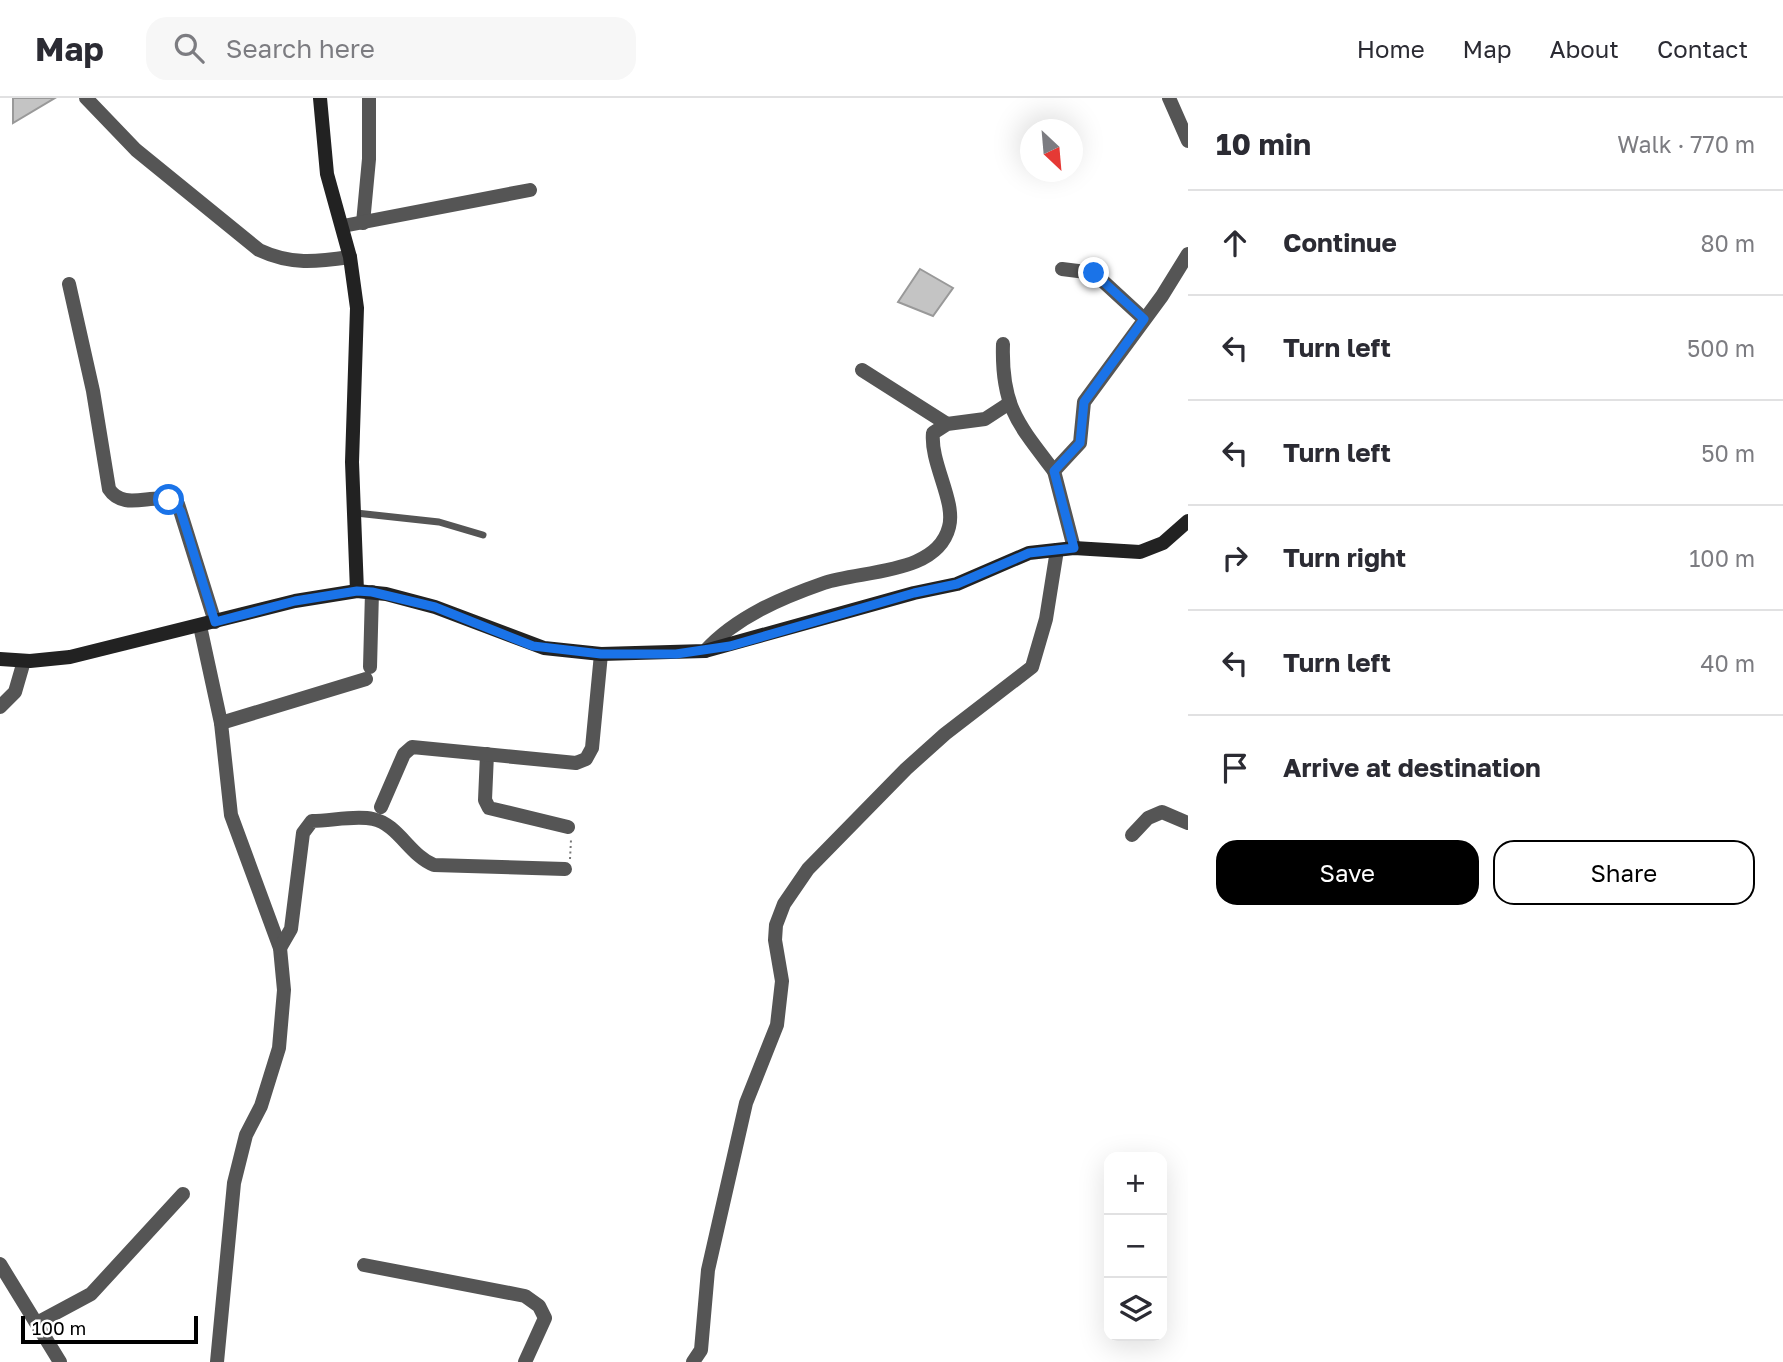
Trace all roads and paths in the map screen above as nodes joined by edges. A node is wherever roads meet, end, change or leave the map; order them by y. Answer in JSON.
{"nodes":[{"id":1,"x":86,"y":98,"type":"edge"},
{"id":2,"x":320,"y":98,"type":"edge"},
{"id":3,"x":369,"y":98,"type":"edge"},
{"id":4,"x":1169,"y":98,"type":"edge"},
{"id":5,"x":1188,"y":141,"type":"edge"},
{"id":6,"x":530,"y":190,"type":"dead end"},
{"id":7,"x":363,"y":223,"type":"junction"},
{"id":8,"x":343,"y":226,"type":"junction"},
{"id":9,"x":1188,"y":254,"type":"edge"},
{"id":10,"x":350,"y":257,"type":"junction"},
{"id":11,"x":1062,"y":270,"type":"dead end"},
{"id":12,"x":69,"y":284,"type":"dead end"},
{"id":13,"x":1144,"y":319,"type":"junction"},
{"id":14,"x":1003,"y":344,"type":"dead end"},
{"id":15,"x":862,"y":370,"type":"dead end"},
{"id":16,"x":1007,"y":404,"type":"junction"},
{"id":17,"x":947,"y":424,"type":"junction"},
{"id":18,"x":1054,"y":471,"type":"junction"},
{"id":19,"x":355,"y":513,"type":"junction"},
{"id":20,"x":1188,"y":521,"type":"edge"},
{"id":21,"x":483,"y":535,"type":"dead end"},
{"id":22,"x":1074,"y":548,"type":"junction"},
{"id":23,"x":1057,"y":550,"type":"junction"},
{"id":24,"x":357,"y":591,"type":"junction"},
{"id":25,"x":372,"y":592,"type":"junction"},
{"id":26,"x":215,"y":622,"type":"junction"},
{"id":27,"x":200,"y":626,"type":"junction"},
{"id":28,"x":705,"y":651,"type":"junction"},
{"id":29,"x":601,"y":654,"type":"junction"},
{"id":30,"x":0,"y":659,"type":"edge"},
{"id":31,"x":24,"y":661,"type":"junction"},
{"id":32,"x":0,"y":707,"type":"edge"},
{"id":33,"x":221,"y":723,"type":"junction"},
{"id":34,"x":487,"y":754,"type":"junction"},
{"id":35,"x":381,"y":807,"type":"dead end"},
{"id":36,"x":1188,"y":823,"type":"edge"},
{"id":37,"x":568,"y":827,"type":"joint"},
{"id":38,"x":1132,"y":835,"type":"dead end"},
{"id":39,"x":565,"y":869,"type":"joint"},
{"id":40,"x":280,"y":948,"type":"junction"},
{"id":41,"x":183,"y":1194,"type":"dead end"},
{"id":42,"x":0,"y":1264,"type":"edge"},
{"id":43,"x":364,"y":1265,"type":"dead end"},
{"id":44,"x":37,"y":1323,"type":"junction"},
{"id":45,"x":60,"y":1362,"type":"edge"},
{"id":46,"x":217,"y":1362,"type":"edge"},
{"id":47,"x":525,"y":1362,"type":"edge"},
{"id":48,"x":693,"y":1362,"type":"edge"}],
"edges":[{"from":1,"to":10,"type":"street"},
{"from":2,"to":8,"type":"main road"},
{"from":3,"to":7,"type":"street"},
{"from":4,"to":5,"type":"street"},
{"from":6,"to":7,"type":"street"},
{"from":7,"to":8,"type":"street"},
{"from":8,"to":10,"type":"main road"},
{"from":9,"to":13,"type":"street"},
{"from":10,"to":19,"type":"main road"},
{"from":11,"to":13,"type":"street"},
{"from":12,"to":26,"type":"street"},
{"from":13,"to":18,"type":"street"},
{"from":14,"to":16,"type":"street"},
{"from":15,"to":17,"type":"street"},
{"from":16,"to":17,"type":"street"},
{"from":16,"to":18,"type":"street"},
{"from":17,"to":28,"type":"street"},
{"from":18,"to":22,"type":"street"},
{"from":19,"to":21,"type":"lane"},
{"from":19,"to":24,"type":"main road"},
{"from":20,"to":22,"type":"main road"},
{"from":22,"to":23,"type":"main road"},
{"from":23,"to":28,"type":"main road"},
{"from":23,"to":48,"type":"street"},
{"from":24,"to":25,"type":"main road"},
{"from":24,"to":26,"type":"main road"},
{"from":25,"to":29,"type":"main road"},
{"from":25,"to":33,"type":"street"},
{"from":26,"to":27,"type":"main road"},
{"from":27,"to":31,"type":"main road"},
{"from":27,"to":33,"type":"street"},
{"from":28,"to":29,"type":"main road"},
{"from":29,"to":34,"type":"street"},
{"from":30,"to":31,"type":"main road"},
{"from":31,"to":32,"type":"street"},
{"from":33,"to":40,"type":"street"},
{"from":34,"to":35,"type":"street"},
{"from":34,"to":37,"type":"street"},
{"from":36,"to":38,"type":"street"},
{"from":37,"to":39,"type":"path"},
{"from":39,"to":40,"type":"street"},
{"from":40,"to":46,"type":"street"},
{"from":41,"to":44,"type":"street"},
{"from":42,"to":44,"type":"street"},
{"from":43,"to":47,"type":"street"},
{"from":44,"to":45,"type":"street"}]}
